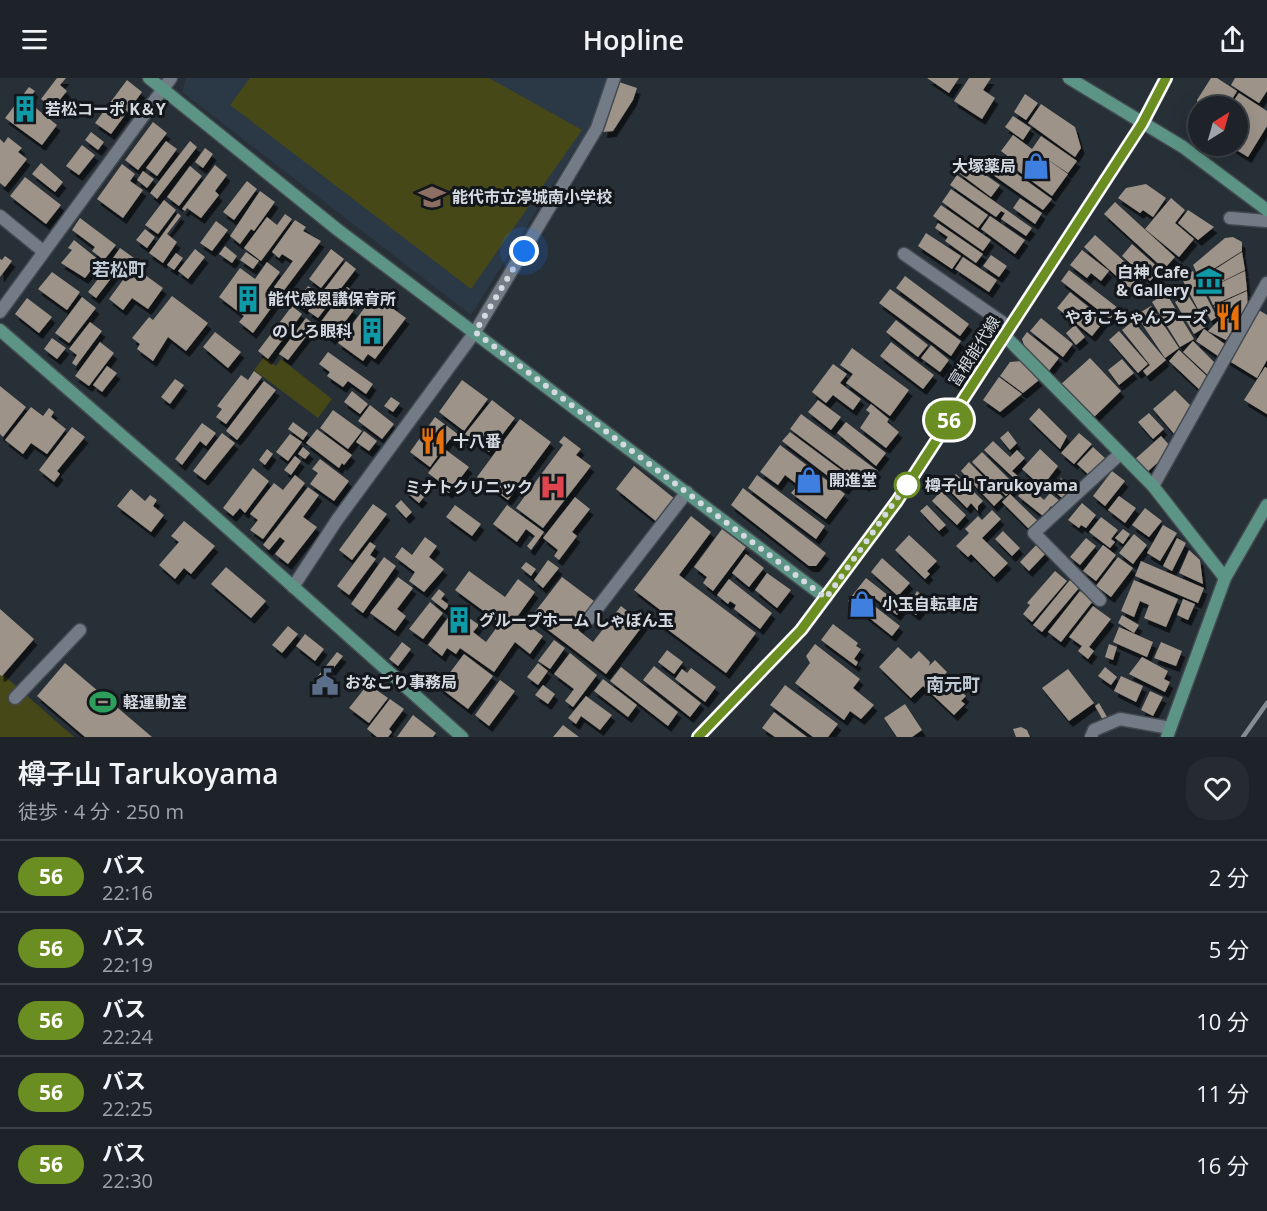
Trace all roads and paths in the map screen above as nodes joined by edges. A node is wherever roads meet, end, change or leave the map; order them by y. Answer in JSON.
{"nodes":[{"id":1,"x":149,"y":78,"type":"edge"},
{"id":2,"x":171,"y":78,"type":"edge"},
{"id":3,"x":614,"y":78,"type":"edge"},
{"id":4,"x":1069,"y":78,"type":"edge"},
{"id":5,"x":1166,"y":78,"type":"edge"},
{"id":6,"x":164,"y":89,"type":"junction"},
{"id":7,"x":1142,"y":124,"type":"junction"},
{"id":8,"x":1267,"y":210,"type":"edge"},
{"id":9,"x":0,"y":216,"type":"edge"},
{"id":10,"x":1230,"y":218,"type":"dead end"},
{"id":11,"x":1267,"y":220,"type":"edge"},
{"id":12,"x":44,"y":252,"type":"junction"},
{"id":13,"x":904,"y":254,"type":"dead end"},
{"id":14,"x":1267,"y":283,"type":"edge"},
{"id":15,"x":0,"y":312,"type":"edge"},
{"id":16,"x":0,"y":330,"type":"edge"},
{"id":17,"x":1007,"y":331,"type":"junction"},
{"id":18,"x":475,"y":332,"type":"junction"},
{"id":19,"x":1120,"y":454,"type":"junction"},
{"id":20,"x":1153,"y":486,"type":"junction"},
{"id":21,"x":687,"y":492,"type":"junction"},
{"id":22,"x":1267,"y":504,"type":"edge"},
{"id":23,"x":1225,"y":578,"type":"junction"},
{"id":24,"x":293,"y":587,"type":"junction"},
{"id":25,"x":826,"y":598,"type":"junction"},
{"id":26,"x":1100,"y":600,"type":"dead end"},
{"id":27,"x":589,"y":619,"type":"dead end"},
{"id":28,"x":80,"y":630,"type":"dead end"},
{"id":29,"x":15,"y":698,"type":"dead end"},
{"id":30,"x":1168,"y":733,"type":"edge"},
{"id":31,"x":462,"y":737,"type":"edge"},
{"id":32,"x":698,"y":737,"type":"edge"},
{"id":33,"x":1091,"y":737,"type":"edge"}],
"edges":[{"from":1,"to":6,"type":"street"},
{"from":2,"to":6,"type":"street"},
{"from":3,"to":18,"type":"street"},
{"from":4,"to":7,"type":"street"},
{"from":5,"to":7,"type":"street","name":"富根能代線"},
{"from":6,"to":12,"type":"street"},
{"from":6,"to":18,"type":"street"},
{"from":7,"to":8,"type":"street"},
{"from":7,"to":17,"type":"street","name":"富根能代線"},
{"from":9,"to":12,"type":"street"},
{"from":10,"to":11,"type":"street"},
{"from":12,"to":15,"type":"street"},
{"from":13,"to":17,"type":"street"},
{"from":14,"to":20,"type":"street"},
{"from":16,"to":24,"type":"street"},
{"from":17,"to":19,"type":"street"},
{"from":17,"to":25,"type":"street","name":"富根能代線"},
{"from":18,"to":21,"type":"street"},
{"from":18,"to":24,"type":"street"},
{"from":19,"to":20,"type":"street"},
{"from":19,"to":26,"type":"street"},
{"from":20,"to":23,"type":"street"},
{"from":21,"to":25,"type":"street"},
{"from":21,"to":27,"type":"street"},
{"from":22,"to":23,"type":"street"},
{"from":23,"to":30,"type":"street"},
{"from":24,"to":31,"type":"street"},
{"from":25,"to":32,"type":"street","name":"富根能代線"},
{"from":28,"to":29,"type":"street"},
{"from":30,"to":33,"type":"street"}]}
